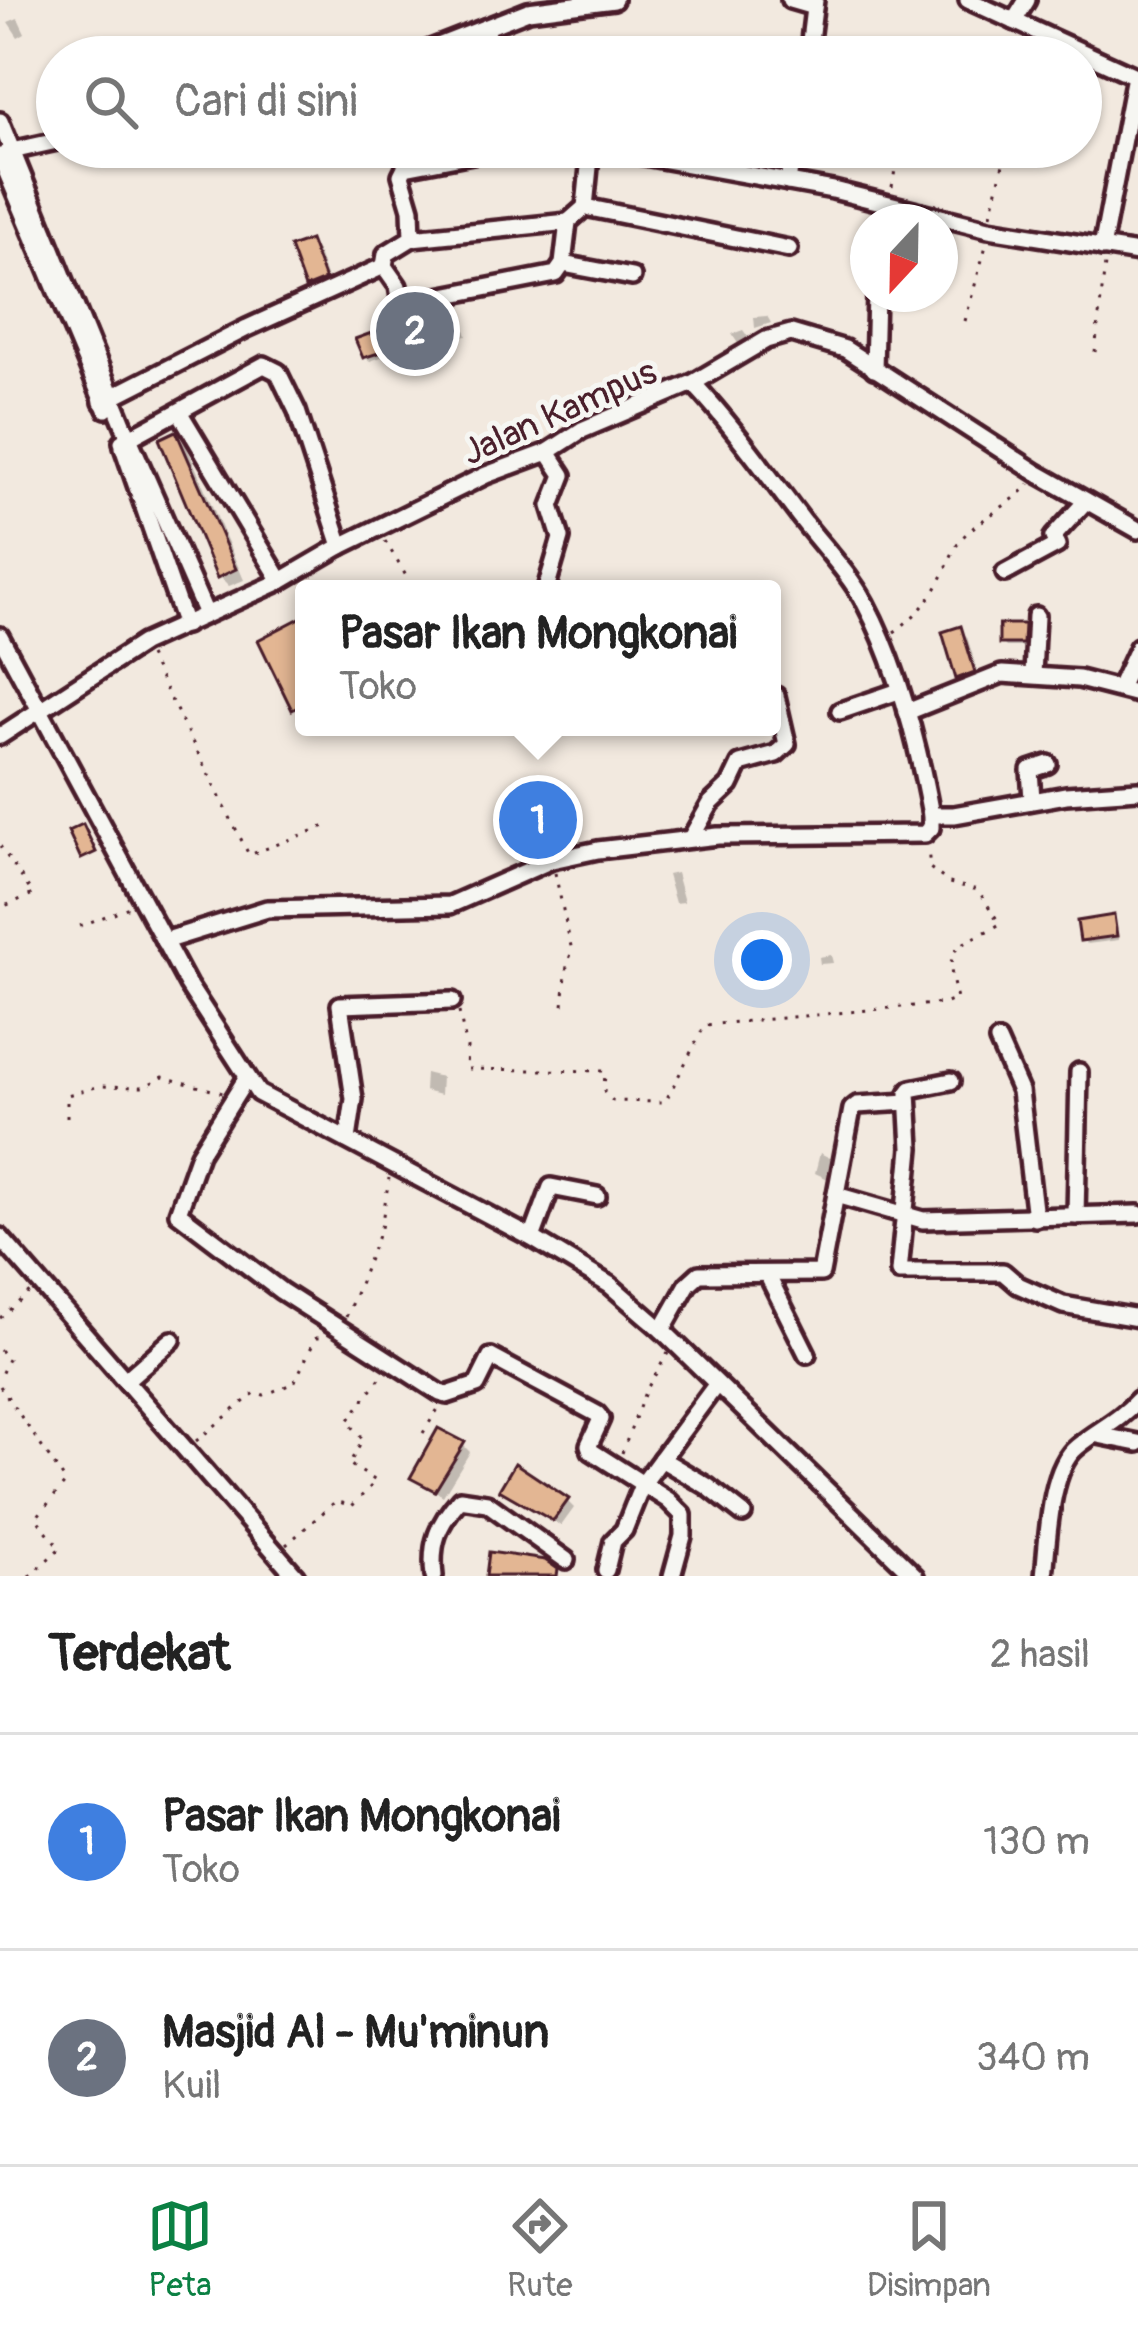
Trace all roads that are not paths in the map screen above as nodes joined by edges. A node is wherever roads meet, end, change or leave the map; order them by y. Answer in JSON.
{"nodes":[{"id":1,"x":614,"y":0,"type":"edge"},
{"id":2,"x":790,"y":0,"type":"edge"},
{"id":3,"x":968,"y":0,"type":"edge"},
{"id":4,"x":1027,"y":0,"type":"edge"},
{"id":5,"x":582,"y":3,"type":"edge"},
{"id":6,"x":815,"y":3,"type":"edge"},
{"id":7,"x":1014,"y":21,"type":"junction"},
{"id":8,"x":484,"y":28,"type":"junction"},
{"id":9,"x":464,"y":36,"type":"edge"},
{"id":10,"x":486,"y":36,"type":"edge"},
{"id":11,"x":811,"y":36,"type":"edge"},
{"id":12,"x":1051,"y":36,"type":"edge"},
{"id":13,"x":1102,"y":56,"type":"edge"},
{"id":14,"x":1136,"y":70,"type":"edge"},
{"id":15,"x":0,"y":121,"type":"edge"},
{"id":16,"x":36,"y":146,"type":"edge"},
{"id":17,"x":4,"y":154,"type":"edge"},
{"id":18,"x":1120,"y":159,"type":"junction"},
{"id":19,"x":1138,"y":166,"type":"edge"},
{"id":20,"x":404,"y":168,"type":"edge"},
{"id":21,"x":588,"y":168,"type":"edge"},
{"id":22,"x":708,"y":168,"type":"edge"},
{"id":23,"x":790,"y":168,"type":"edge"},
{"id":24,"x":788,"y":182,"type":"junction"},
{"id":25,"x":890,"y":204,"type":"edge"},
{"id":26,"x":585,"y":208,"type":"junction"},
{"id":27,"x":568,"y":222,"type":"junction"},
{"id":28,"x":958,"y":224,"type":"edge"},
{"id":29,"x":412,"y":238,"type":"junction"},
{"id":30,"x":1104,"y":248,"type":"junction"},
{"id":31,"x":789,"y":249,"type":"dead end"},
{"id":32,"x":1138,"y":253,"type":"edge"},
{"id":33,"x":563,"y":264,"type":"junction"},
{"id":34,"x":384,"y":266,"type":"junction"},
{"id":35,"x":632,"y":277,"type":"dead end"},
{"id":36,"x":876,"y":312,"type":"edge"},
{"id":37,"x":874,"y":368,"type":"junction"},
{"id":38,"x":693,"y":383,"type":"junction"},
{"id":39,"x":107,"y":399,"type":"junction"},
{"id":40,"x":180,"y":413,"type":"junction"},
{"id":41,"x":125,"y":440,"type":"junction"},
{"id":42,"x":548,"y":452,"type":"junction"},
{"id":43,"x":1086,"y":501,"type":"junction"},
{"id":44,"x":1138,"y":530,"type":"edge"},
{"id":45,"x":341,"y":546,"type":"junction"},
{"id":46,"x":1005,"y":573,"type":"dead end"},
{"id":47,"x":549,"y":580,"type":"edge"},
{"id":48,"x":280,"y":581,"type":"junction"},
{"id":49,"x":206,"y":614,"type":"junction"},
{"id":50,"x":1036,"y":616,"type":"dead end"},
{"id":51,"x":185,"y":625,"type":"junction"},
{"id":52,"x":0,"y":636,"type":"edge"},
{"id":53,"x":1138,"y":647,"type":"edge"},
{"id":54,"x":1033,"y":674,"type":"junction"},
{"id":55,"x":1119,"y":688,"type":"junction"},
{"id":56,"x":899,"y":691,"type":"junction"},
{"id":57,"x":1138,"y":694,"type":"edge"},
{"id":58,"x":39,"y":710,"type":"junction"},
{"id":59,"x":840,"y":711,"type":"dead end"},
{"id":60,"x":907,"y":712,"type":"junction"},
{"id":61,"x":781,"y":718,"type":"edge"},
{"id":62,"x":0,"y":736,"type":"edge"},
{"id":63,"x":1048,"y":764,"type":"dead end"},
{"id":64,"x":1138,"y":790,"type":"edge"},
{"id":65,"x":1032,"y":799,"type":"junction"},
{"id":66,"x":931,"y":815,"type":"junction"},
{"id":67,"x":692,"y":838,"type":"junction"},
{"id":68,"x":164,"y":941,"type":"junction"},
{"id":69,"x":452,"y":1001,"type":"road end"},
{"id":70,"x":998,"y":1041,"type":"dead end"},
{"id":71,"x":1079,"y":1072,"type":"dead end"},
{"id":72,"x":246,"y":1079,"type":"junction"},
{"id":73,"x":951,"y":1082,"type":"dead end"},
{"id":74,"x":908,"y":1102,"type":"junction"},
{"id":75,"x":347,"y":1139,"type":"junction"},
{"id":76,"x":836,"y":1195,"type":"junction"},
{"id":77,"x":597,"y":1196,"type":"dead end"},
{"id":78,"x":1138,"y":1214,"type":"edge"},
{"id":79,"x":1076,"y":1216,"type":"junction"},
{"id":80,"x":906,"y":1217,"type":"junction"},
{"id":81,"x":1035,"y":1218,"type":"junction"},
{"id":82,"x":0,"y":1237,"type":"edge"},
{"id":83,"x":532,"y":1238,"type":"junction"},
{"id":84,"x":767,"y":1274,"type":"junction"},
{"id":85,"x":1138,"y":1318,"type":"edge"},
{"id":86,"x":668,"y":1336,"type":"junction"},
{"id":87,"x":172,"y":1340,"type":"dead end"},
{"id":88,"x":807,"y":1354,"type":"dead end"},
{"id":89,"x":126,"y":1380,"type":"junction"},
{"id":90,"x":716,"y":1385,"type":"junction"},
{"id":91,"x":1138,"y":1400,"type":"edge"},
{"id":92,"x":1098,"y":1435,"type":"junction"},
{"id":93,"x":1138,"y":1443,"type":"edge"},
{"id":94,"x":661,"y":1459,"type":"junction"},
{"id":95,"x":642,"y":1485,"type":"junction"},
{"id":96,"x":742,"y":1514,"type":"dead end"},
{"id":97,"x":566,"y":1560,"type":"dead end"},
{"id":98,"x":606,"y":1570,"type":"dead end"},
{"id":99,"x":296,"y":1576,"type":"edge"},
{"id":100,"x":434,"y":1576,"type":"edge"},
{"id":101,"x":672,"y":1576,"type":"edge"},
{"id":102,"x":915,"y":1576,"type":"edge"},
{"id":103,"x":1044,"y":1576,"type":"edge"}],
"edges":[{"from":1,"to":5,"type":"street"},
{"from":2,"to":6,"type":"street"},
{"from":3,"to":7,"type":"street"},
{"from":4,"to":7,"type":"street"},
{"from":5,"to":8,"type":"street"},
{"from":6,"to":11,"type":"street"},
{"from":7,"to":12,"type":"street"},
{"from":8,"to":9,"type":"street"},
{"from":8,"to":10,"type":"street"},
{"from":13,"to":14,"type":"street"},
{"from":14,"to":18,"type":"street"},
{"from":15,"to":17,"type":"street"},
{"from":16,"to":17,"type":"street"},
{"from":17,"to":39,"type":"street"},
{"from":18,"to":19,"type":"street"},
{"from":18,"to":30,"type":"street"},
{"from":20,"to":29,"type":"street"},
{"from":21,"to":26,"type":"street"},
{"from":22,"to":24,"type":"street"},
{"from":23,"to":24,"type":"street"},
{"from":24,"to":25,"type":"street"},
{"from":26,"to":27,"type":"street"},
{"from":26,"to":31,"type":"street"},
{"from":27,"to":29,"type":"street"},
{"from":27,"to":33,"type":"street"},
{"from":28,"to":30,"type":"street"},
{"from":29,"to":34,"type":"street"},
{"from":30,"to":32,"type":"street"},
{"from":33,"to":34,"type":"street"},
{"from":33,"to":35,"type":"street"},
{"from":34,"to":39,"type":"street"},
{"from":36,"to":37,"type":"street"},
{"from":37,"to":38,"type":"street","name":"Jalan Kampus"},
{"from":37,"to":43,"type":"street","name":"Jalan Kampus"},
{"from":38,"to":42,"type":"street","name":"Jalan Kampus"},
{"from":38,"to":56,"type":"street"},
{"from":39,"to":41,"type":"street"},
{"from":40,"to":41,"type":"street"},
{"from":40,"to":45,"type":"street"},
{"from":40,"to":48,"type":"street"},
{"from":41,"to":49,"type":"street"},
{"from":41,"to":51,"type":"street"},
{"from":42,"to":45,"type":"street","name":"Jalan Kampus"},
{"from":42,"to":47,"type":"street"},
{"from":43,"to":44,"type":"street","name":"Jalan Kampus"},
{"from":43,"to":46,"type":"street"},
{"from":45,"to":48,"type":"street","name":"Jalan Kampus"},
{"from":48,"to":49,"type":"street","name":"Jalan Kampus"},
{"from":49,"to":51,"type":"street","name":"Jalan Kampus"},
{"from":50,"to":54,"type":"street"},
{"from":51,"to":58,"type":"street","name":"Jalan Kampus"},
{"from":52,"to":58,"type":"street"},
{"from":53,"to":55,"type":"street"},
{"from":54,"to":55,"type":"street"},
{"from":54,"to":60,"type":"street"},
{"from":55,"to":57,"type":"street"},
{"from":56,"to":59,"type":"street"},
{"from":56,"to":60,"type":"street"},
{"from":58,"to":62,"type":"street","name":"Jalan Kampus"},
{"from":58,"to":68,"type":"street"},
{"from":60,"to":66,"type":"street"},
{"from":61,"to":67,"type":"street"},
{"from":63,"to":65,"type":"street"},
{"from":64,"to":65,"type":"street"},
{"from":65,"to":66,"type":"street"},
{"from":66,"to":67,"type":"street"},
{"from":67,"to":68,"type":"street"},
{"from":68,"to":72,"type":"street"},
{"from":69,"to":75,"type":"street"},
{"from":70,"to":81,"type":"street"},
{"from":71,"to":79,"type":"street"},
{"from":72,"to":75,"type":"street"},
{"from":72,"to":95,"type":"street"},
{"from":73,"to":74,"type":"street"},
{"from":74,"to":76,"type":"street"},
{"from":74,"to":80,"type":"street"},
{"from":75,"to":83,"type":"street"},
{"from":76,"to":80,"type":"street"},
{"from":76,"to":84,"type":"street"},
{"from":77,"to":83,"type":"street"},
{"from":78,"to":79,"type":"street"},
{"from":79,"to":81,"type":"street"},
{"from":80,"to":81,"type":"street"},
{"from":80,"to":85,"type":"street"},
{"from":82,"to":89,"type":"street"},
{"from":83,"to":86,"type":"street"},
{"from":84,"to":86,"type":"street"},
{"from":84,"to":88,"type":"street"},
{"from":86,"to":90,"type":"street"},
{"from":87,"to":89,"type":"street"},
{"from":89,"to":99,"type":"street"},
{"from":90,"to":94,"type":"street"},
{"from":90,"to":102,"type":"street"},
{"from":91,"to":92,"type":"street"},
{"from":92,"to":93,"type":"street"},
{"from":92,"to":103,"type":"street"},
{"from":94,"to":95,"type":"street"},
{"from":94,"to":96,"type":"street"},
{"from":95,"to":98,"type":"street"},
{"from":95,"to":101,"type":"street"},
{"from":97,"to":100,"type":"street"}]}
